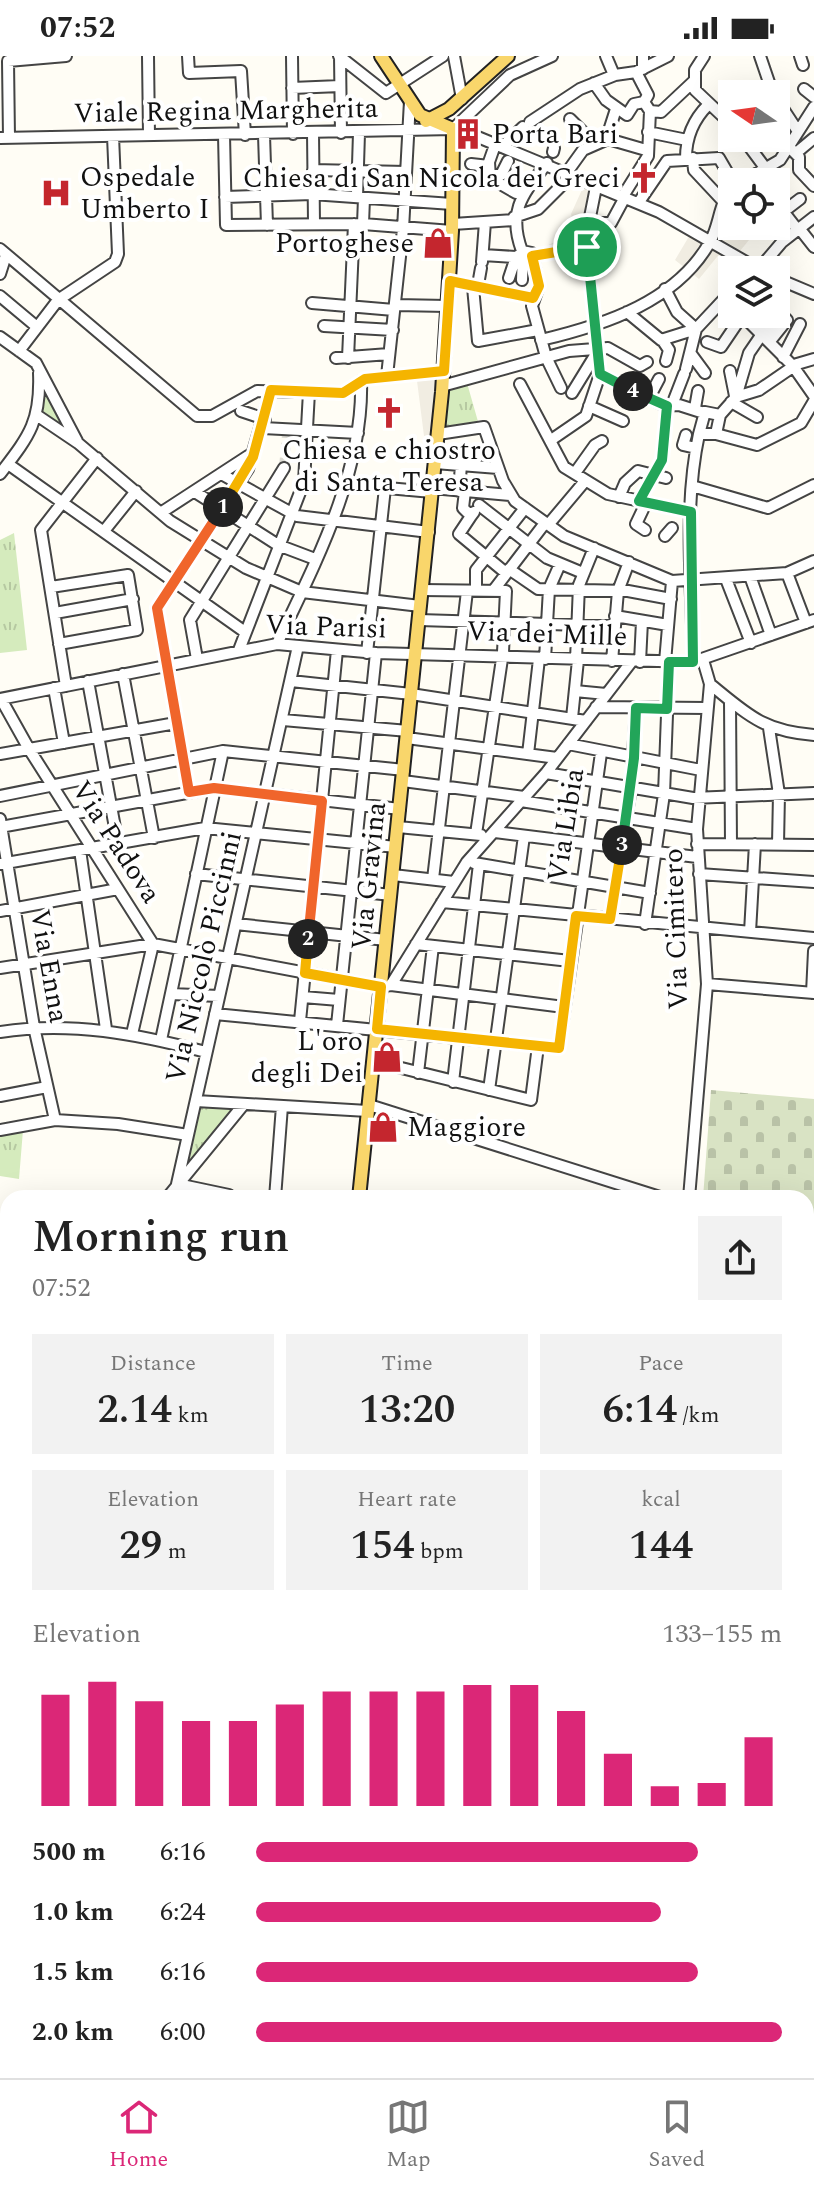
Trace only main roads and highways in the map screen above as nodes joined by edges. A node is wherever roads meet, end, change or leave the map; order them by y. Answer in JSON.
{"nodes":[{"id":1,"x":381,"y":56,"type":"edge"},
{"id":2,"x":508,"y":56,"type":"edge"},
{"id":3,"x":426,"y":121,"type":"junction"},
{"id":4,"x":360,"y":1190,"type":"edge"}],
"edges":[{"from":1,"to":3,"type":"main road"},
{"from":2,"to":3,"type":"main road"},
{"from":3,"to":4,"type":"main road","name":"Via Gravina"}]}
